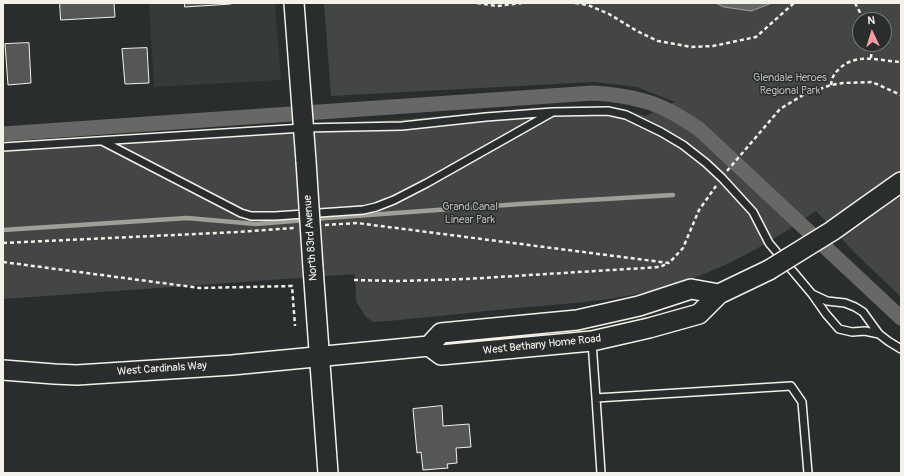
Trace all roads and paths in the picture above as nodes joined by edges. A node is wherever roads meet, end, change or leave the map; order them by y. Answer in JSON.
{"nodes":[{"id":1,"x":294,"y":3,"type":"edge"},
{"id":2,"x":477,"y":3,"type":"edge"},
{"id":3,"x":522,"y":3,"type":"edge"},
{"id":4,"x":575,"y":3,"type":"edge"},
{"id":5,"x":794,"y":3,"type":"edge"},
{"id":6,"x":855,"y":3,"type":"edge"},
{"id":7,"x":860,"y":12,"type":"edge"},
{"id":8,"x":871,"y":52,"type":"edge"},
{"id":9,"x":871,"y":58,"type":"junction"},
{"id":10,"x":901,"y":62,"type":"edge"},
{"id":11,"x":831,"y":85,"type":"junction"},
{"id":12,"x":901,"y":95,"type":"edge"},
{"id":13,"x":553,"y":112,"type":"junction"},
{"id":14,"x":303,"y":128,"type":"junction"},
{"id":15,"x":101,"y":141,"type":"junction"},
{"id":16,"x":3,"y":147,"type":"edge"},
{"id":17,"x":723,"y":177,"type":"junction"},
{"id":18,"x":901,"y":182,"type":"edge"},
{"id":19,"x":317,"y":226,"type":"dead end"},
{"id":20,"x":301,"y":227,"type":"dead end"},
{"id":21,"x":3,"y":243,"type":"edge"},
{"id":22,"x":3,"y":262,"type":"edge"},
{"id":23,"x":669,"y":263,"type":"junction"},
{"id":24,"x":354,"y":280,"type":"dead end"},
{"id":25,"x":719,"y":294,"type":"junction"},
{"id":26,"x":812,"y":294,"type":"junction"},
{"id":27,"x":295,"y":326,"type":"dead end"},
{"id":28,"x":879,"y":334,"type":"junction"},
{"id":29,"x":592,"y":341,"type":"junction"},
{"id":30,"x":429,"y":346,"type":"junction"},
{"id":31,"x":901,"y":349,"type":"edge"},
{"id":32,"x":320,"y":356,"type":"junction"},
{"id":33,"x":3,"y":370,"type":"edge"},
{"id":34,"x":596,"y":398,"type":"junction"},
{"id":35,"x":328,"y":473,"type":"edge"},
{"id":36,"x":602,"y":473,"type":"edge"},
{"id":37,"x":808,"y":473,"type":"edge"}],
"edges":[{"from":1,"to":14,"type":"main road","name":"North 83rd Avenue"},
{"from":2,"to":3,"type":"path"},
{"from":4,"to":5,"type":"path"},
{"from":6,"to":7,"type":"path"},
{"from":8,"to":9,"type":"path"},
{"from":9,"to":10,"type":"path"},
{"from":9,"to":11,"type":"path"},
{"from":11,"to":12,"type":"path"},
{"from":11,"to":17,"type":"path"},
{"from":13,"to":14,"type":"lane"},
{"from":13,"to":15,"type":"lane"},
{"from":13,"to":17,"type":"lane"},
{"from":14,"to":15,"type":"lane"},
{"from":14,"to":32,"type":"main road","name":"North 83rd Avenue","bridge":true},
{"from":15,"to":16,"type":"lane"},
{"from":17,"to":23,"type":"path"},
{"from":17,"to":26,"type":"lane"},
{"from":18,"to":25,"type":"main road","name":"West Bethany Home Road","bridge":true},
{"from":19,"to":23,"type":"path"},
{"from":20,"to":21,"type":"path"},
{"from":22,"to":27,"type":"path"},
{"from":23,"to":24,"type":"path"},
{"from":25,"to":29,"type":"main road","name":"West Bethany Home Road"},
{"from":25,"to":30,"type":"main road","name":"West Bethany Home Road"},
{"from":26,"to":28,"type":"lane"},
{"from":26,"to":28,"type":"lane"},
{"from":28,"to":31,"type":"lane"},
{"from":29,"to":30,"type":"main road","name":"West Bethany Home Road"},
{"from":29,"to":34,"type":"lane"},
{"from":30,"to":32,"type":"main road"},
{"from":32,"to":33,"type":"main road","name":"West Cardinals Way"},
{"from":32,"to":35,"type":"main road","name":"North 83rd Avenue"},
{"from":34,"to":36,"type":"lane"},
{"from":34,"to":37,"type":"lane"}]}
